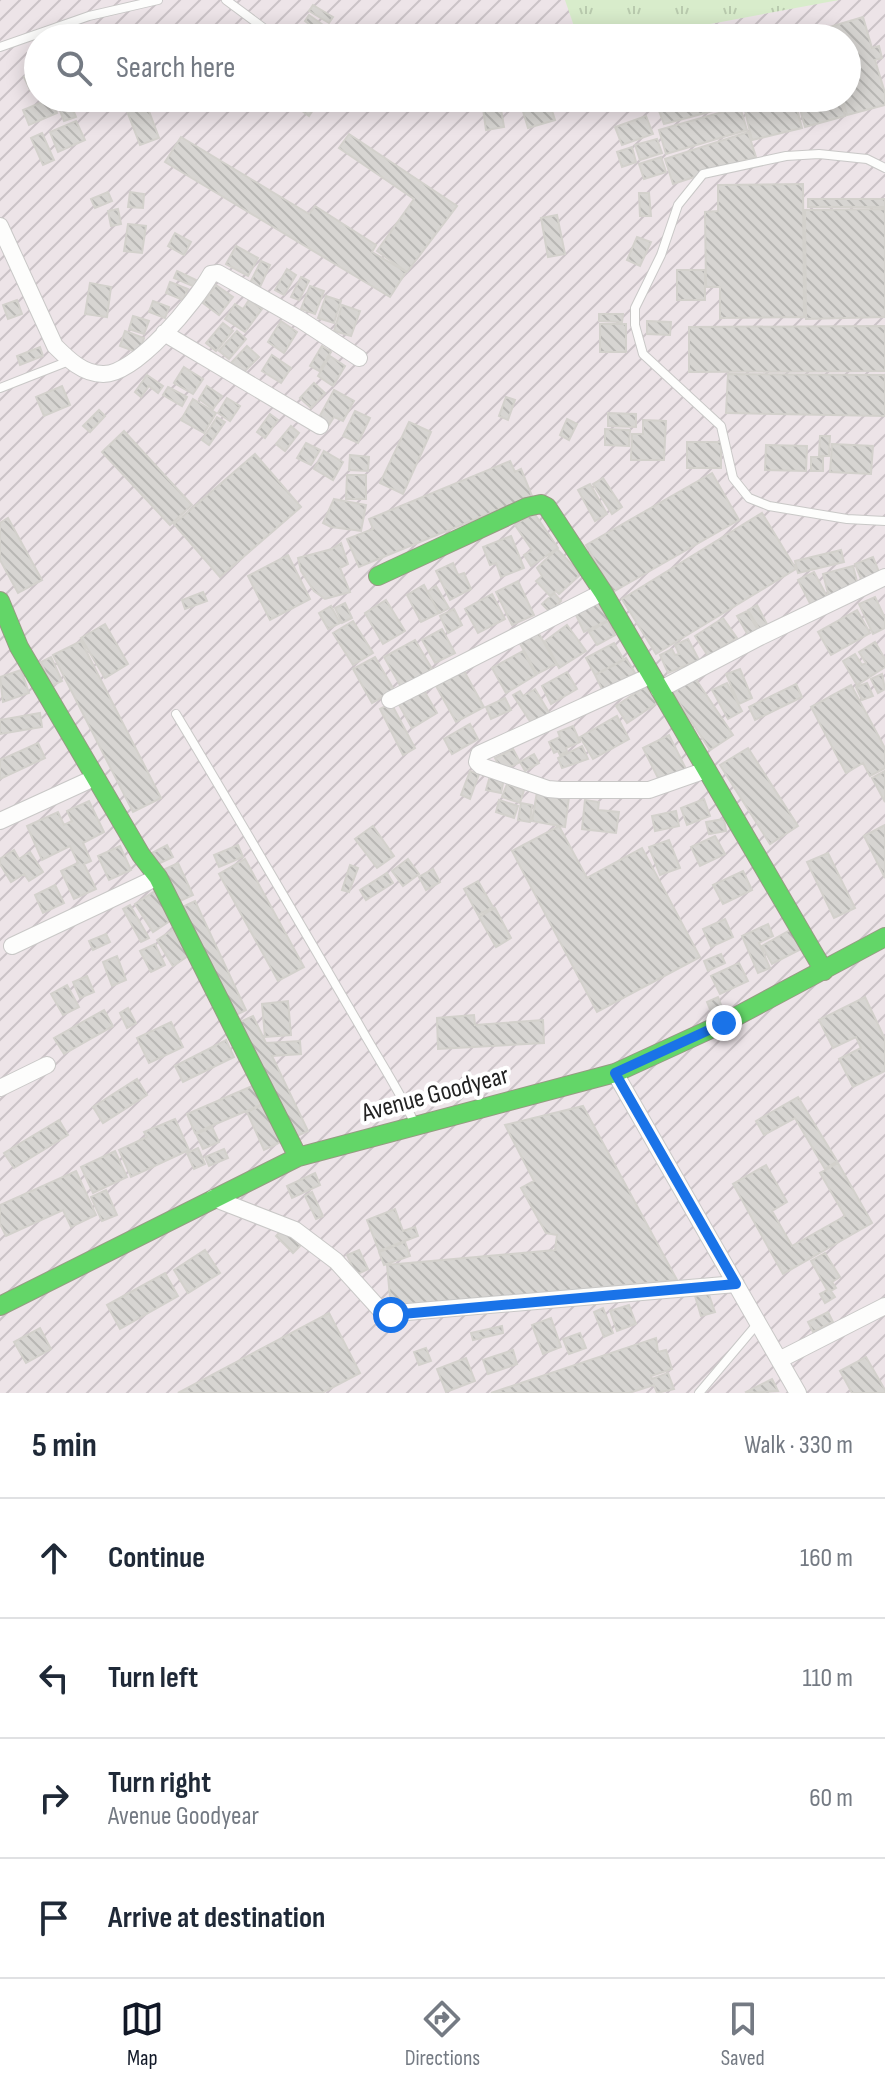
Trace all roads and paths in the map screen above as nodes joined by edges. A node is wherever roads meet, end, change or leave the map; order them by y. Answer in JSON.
{"nodes":[{"id":1,"x":158,"y":0,"type":"edge"},
{"id":2,"x":226,"y":0,"type":"edge"},
{"id":3,"x":66,"y":24,"type":"edge"},
{"id":4,"x":258,"y":24,"type":"edge"},
{"id":5,"x":24,"y":39,"type":"edge"},
{"id":6,"x":0,"y":47,"type":"edge"},
{"id":7,"x":885,"y":168,"type":"edge"},
{"id":8,"x":0,"y":226,"type":"edge"},
{"id":9,"x":164,"y":333,"type":"junction"},
{"id":10,"x":359,"y":358,"type":"dead end"},
{"id":11,"x":70,"y":360,"type":"junction"},
{"id":12,"x":0,"y":388,"type":"edge"},
{"id":13,"x":320,"y":426,"type":"dead end"},
{"id":14,"x":885,"y":521,"type":"edge"},
{"id":15,"x":378,"y":576,"type":"dead end"},
{"id":16,"x":885,"y":577,"type":"edge"},
{"id":17,"x":603,"y":592,"type":"junction"},
{"id":18,"x":0,"y":601,"type":"edge"},
{"id":19,"x":654,"y":683,"type":"junction"},
{"id":20,"x":390,"y":700,"type":"dead end"},
{"id":21,"x":176,"y":714,"type":"dead end"},
{"id":22,"x":706,"y":770,"type":"junction"},
{"id":23,"x":94,"y":778,"type":"junction"},
{"id":24,"x":0,"y":821,"type":"edge"},
{"id":25,"x":158,"y":877,"type":"junction"},
{"id":26,"x":885,"y":937,"type":"edge"},
{"id":27,"x":12,"y":946,"type":"dead end"},
{"id":28,"x":824,"y":971,"type":"junction"},
{"id":29,"x":47,"y":1065,"type":"dead end"},
{"id":30,"x":615,"y":1073,"type":"junction"},
{"id":31,"x":0,"y":1088,"type":"edge"},
{"id":32,"x":415,"y":1124,"type":"junction"},
{"id":33,"x":298,"y":1157,"type":"junction"},
{"id":34,"x":213,"y":1198,"type":"junction"},
{"id":35,"x":736,"y":1284,"type":"junction"},
{"id":36,"x":0,"y":1306,"type":"edge"},
{"id":37,"x":885,"y":1306,"type":"edge"},
{"id":38,"x":758,"y":1323,"type":"junction"},
{"id":39,"x":779,"y":1360,"type":"junction"},
{"id":40,"x":699,"y":1393,"type":"edge"},
{"id":41,"x":798,"y":1393,"type":"edge"}],
"edges":[{"from":1,"to":3,"type":"lane"},
{"from":2,"to":4,"type":"lane"},
{"from":5,"to":6,"type":"lane"},
{"from":7,"to":14,"type":"lane"},
{"from":8,"to":11,"type":"street"},
{"from":9,"to":10,"type":"street"},
{"from":9,"to":11,"type":"street"},
{"from":9,"to":13,"type":"street"},
{"from":11,"to":12,"type":"lane"},
{"from":15,"to":17,"type":"street"},
{"from":16,"to":19,"type":"street"},
{"from":17,"to":19,"type":"street"},
{"from":17,"to":20,"type":"street"},
{"from":18,"to":23,"type":"street"},
{"from":19,"to":22,"type":"street"},
{"from":19,"to":22,"type":"street"},
{"from":21,"to":32,"type":"lane"},
{"from":22,"to":28,"type":"street"},
{"from":23,"to":24,"type":"street"},
{"from":23,"to":25,"type":"street"},
{"from":25,"to":27,"type":"street"},
{"from":25,"to":33,"type":"street"},
{"from":26,"to":28,"type":"street","name":"Avenue Goodyear"},
{"from":28,"to":30,"type":"street","name":"Avenue Goodyear"},
{"from":29,"to":31,"type":"street"},
{"from":30,"to":32,"type":"street","name":"Avenue Goodyear"},
{"from":30,"to":35,"type":"street"},
{"from":32,"to":33,"type":"street","name":"Avenue Goodyear"},
{"from":33,"to":34,"type":"street","name":"Avenue Goodyear"},
{"from":34,"to":35,"type":"street"},
{"from":34,"to":36,"type":"street","name":"Avenue Goodyear"},
{"from":35,"to":38,"type":"street"},
{"from":37,"to":39,"type":"street"},
{"from":38,"to":39,"type":"street"},
{"from":38,"to":40,"type":"lane"},
{"from":39,"to":41,"type":"street"}]}
